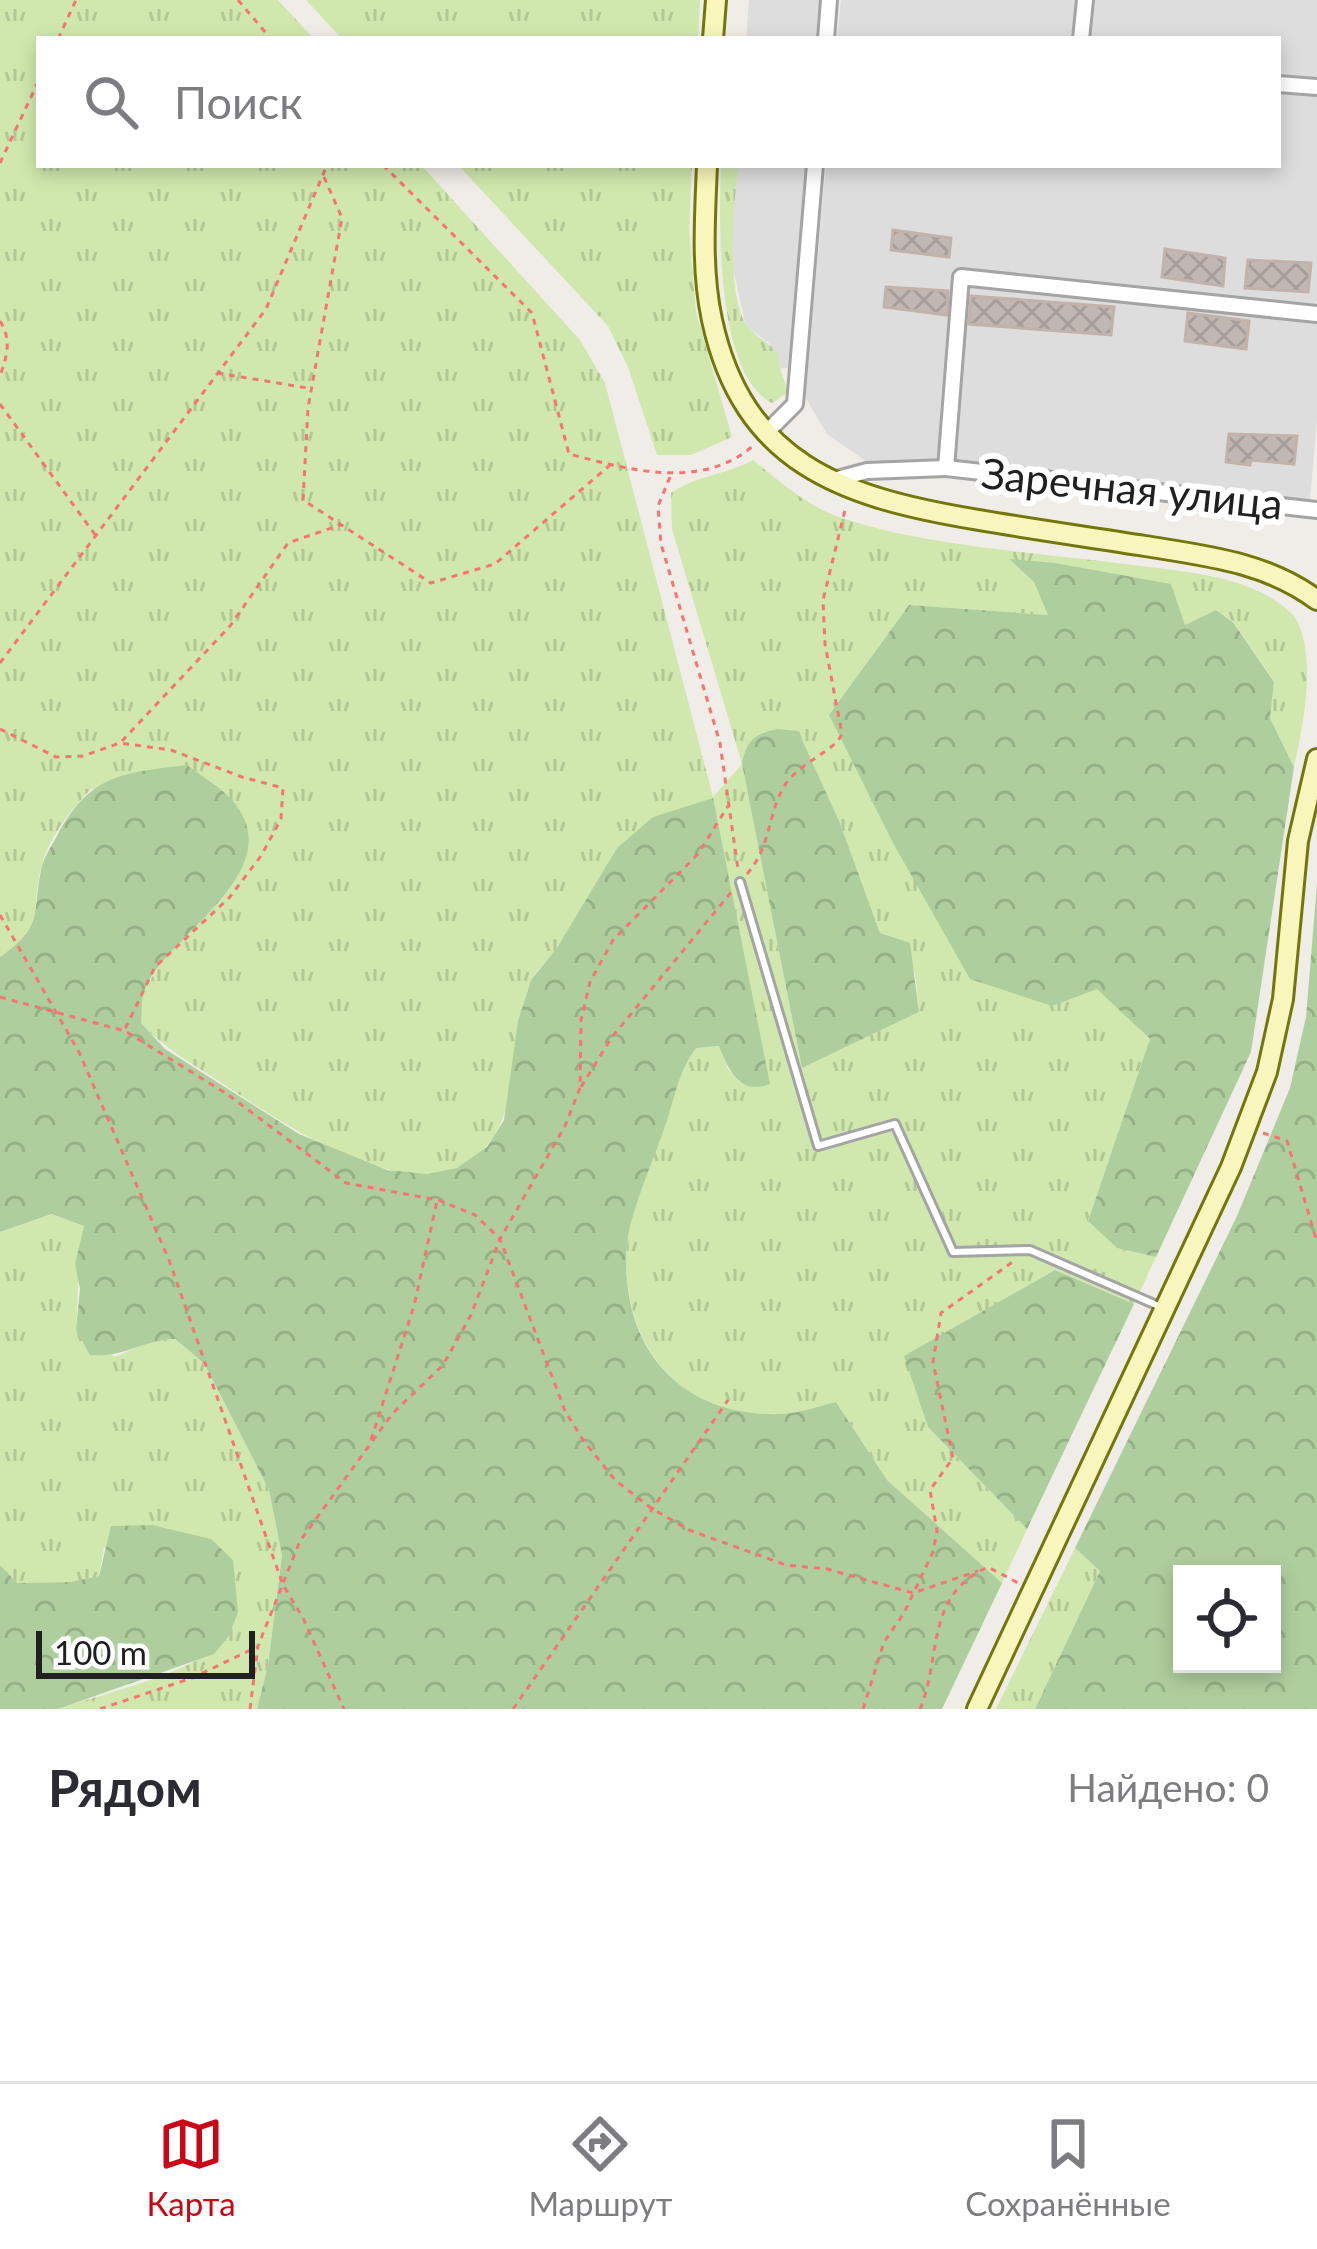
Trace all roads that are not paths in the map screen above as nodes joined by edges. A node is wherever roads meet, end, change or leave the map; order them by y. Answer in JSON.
{"nodes":[{"id":1,"x":716,"y":0,"type":"edge"},
{"id":2,"x":829,"y":0,"type":"edge"},
{"id":3,"x":1085,"y":0,"type":"edge"},
{"id":4,"x":712,"y":36,"type":"edge"},
{"id":5,"x":826,"y":36,"type":"edge"},
{"id":6,"x":1081,"y":36,"type":"edge"},
{"id":7,"x":1281,"y":84,"type":"edge"},
{"id":8,"x":1317,"y":87,"type":"edge"},
{"id":9,"x":707,"y":168,"type":"edge"},
{"id":10,"x":815,"y":168,"type":"edge"},
{"id":11,"x":1317,"y":314,"type":"edge"},
{"id":12,"x":765,"y":434,"type":"junction"},
{"id":13,"x":946,"y":468,"type":"junction"},
{"id":14,"x":829,"y":482,"type":"junction"},
{"id":15,"x":1317,"y":510,"type":"edge"},
{"id":16,"x":1317,"y":600,"type":"edge"},
{"id":17,"x":1317,"y":759,"type":"edge"},
{"id":18,"x":740,"y":883,"type":"road end"},
{"id":19,"x":1165,"y":1308,"type":"junction"},
{"id":20,"x":977,"y":1709,"type":"edge"}],
"edges":[{"from":1,"to":4,"type":"main road"},
{"from":2,"to":5,"type":"street"},
{"from":3,"to":6,"type":"street"},
{"from":7,"to":8,"type":"street"},
{"from":9,"to":12,"type":"main road"},
{"from":10,"to":12,"type":"street"},
{"from":11,"to":13,"type":"street"},
{"from":12,"to":14,"type":"main road"},
{"from":13,"to":14,"type":"street","name":"Заречная улица"},
{"from":13,"to":15,"type":"street","name":"Заречная улица"},
{"from":14,"to":16,"type":"main road"},
{"from":17,"to":19,"type":"main road"},
{"from":18,"to":19,"type":"lane"},
{"from":19,"to":20,"type":"main road"}]}
